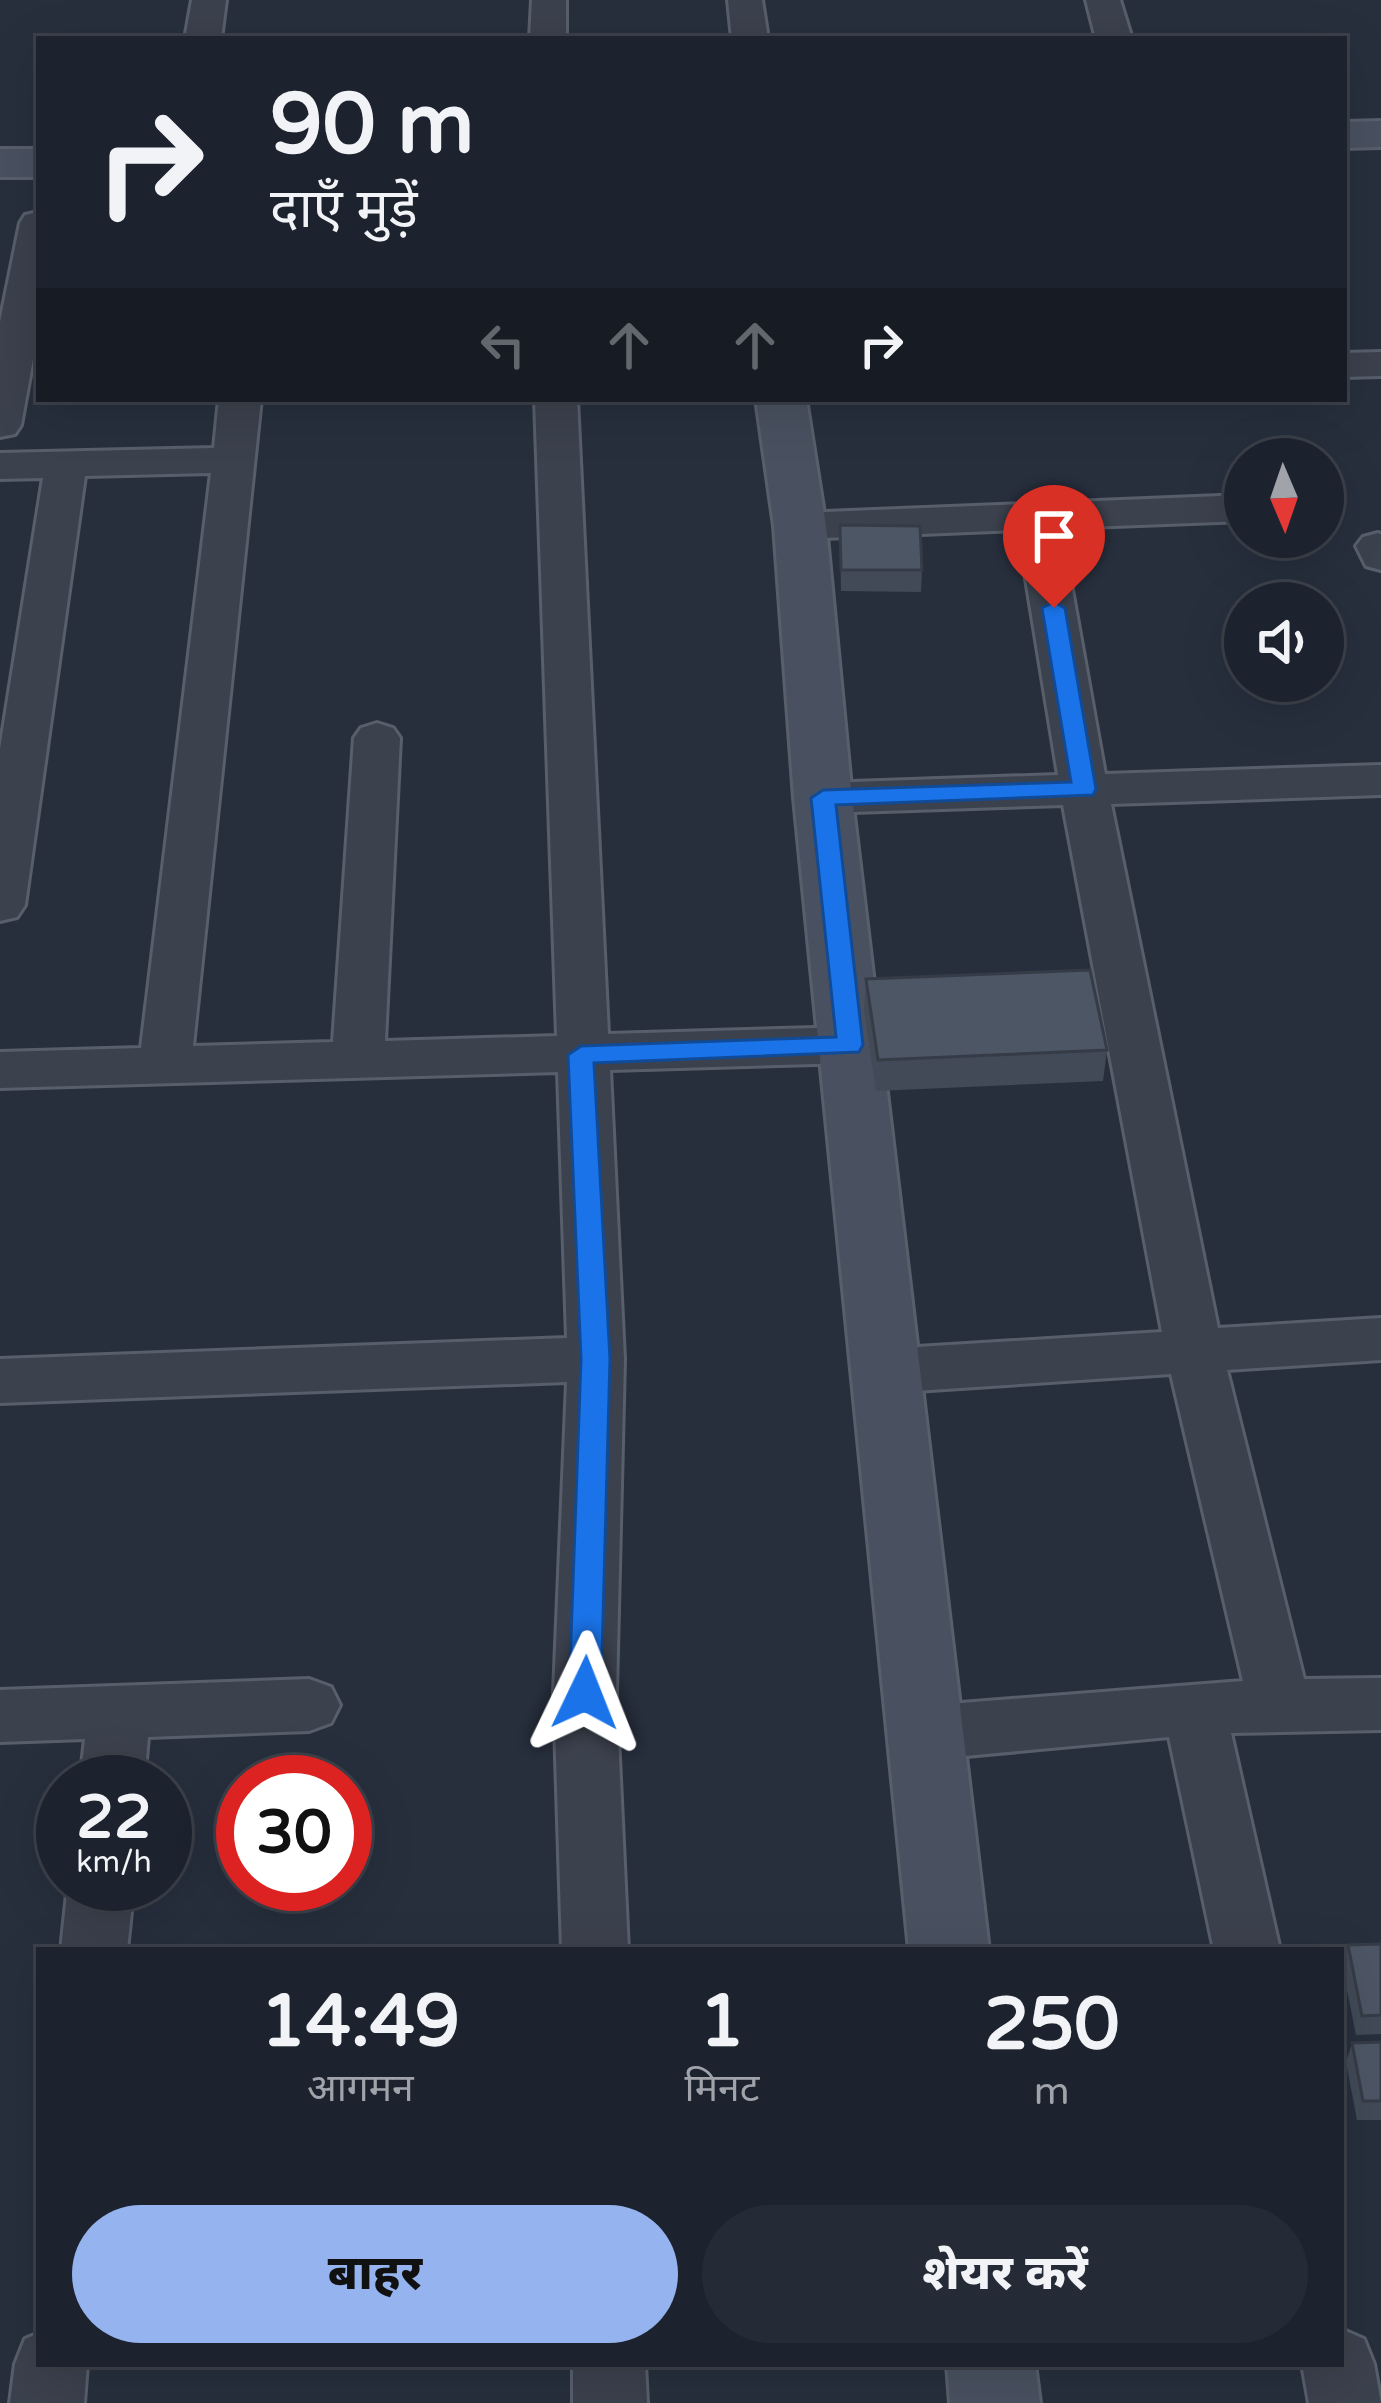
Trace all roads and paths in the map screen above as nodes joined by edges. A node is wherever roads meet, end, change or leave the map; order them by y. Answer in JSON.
{"nodes":[{"id":1,"x":208,"y":0,"type":"edge"},
{"id":2,"x":549,"y":0,"type":"edge"},
{"id":3,"x":745,"y":0,"type":"edge"},
{"id":4,"x":1103,"y":0,"type":"edge"},
{"id":5,"x":203,"y":36,"type":"edge"},
{"id":6,"x":548,"y":36,"type":"edge"},
{"id":7,"x":750,"y":36,"type":"edge"},
{"id":8,"x":1113,"y":36,"type":"edge"},
{"id":9,"x":1381,"y":134,"type":"edge"},
{"id":10,"x":1347,"y":135,"type":"edge"},
{"id":11,"x":36,"y":163,"type":"edge"},
{"id":12,"x":0,"y":164,"type":"edge"},
{"id":13,"x":36,"y":239,"type":"edge"},
{"id":14,"x":1381,"y":364,"type":"edge"},
{"id":15,"x":1347,"y":365,"type":"edge"},
{"id":16,"x":240,"y":402,"type":"edge"},
{"id":17,"x":556,"y":402,"type":"edge"},
{"id":18,"x":781,"y":402,"type":"edge"},
{"id":19,"x":0,"y":425,"type":"edge"},
{"id":20,"x":235,"y":460,"type":"junction"},
{"id":21,"x":66,"y":464,"type":"junction"},
{"id":22,"x":0,"y":466,"type":"edge"},
{"id":23,"x":1224,"y":509,"type":"edge"},
{"id":24,"x":1038,"y":518,"type":"junction"},
{"id":25,"x":800,"y":526,"type":"junction"},
{"id":26,"x":16,"y":675,"type":"edge"},
{"id":27,"x":377,"y":738,"type":"dead end"},
{"id":28,"x":1381,"y":780,"type":"edge"},
{"id":29,"x":1084,"y":789,"type":"junction"},
{"id":30,"x":823,"y":798,"type":"junction"},
{"id":31,"x":0,"y":905,"type":"edge"},
{"id":32,"x":850,"y":1045,"type":"junction"},
{"id":33,"x":581,"y":1055,"type":"junction"},
{"id":34,"x":358,"y":1059,"type":"junction"},
{"id":35,"x":165,"y":1067,"type":"junction"},
{"id":36,"x":0,"y":1070,"type":"edge"},
{"id":37,"x":1381,"y":1339,"type":"edge"},
{"id":38,"x":1194,"y":1350,"type":"junction"},
{"id":39,"x":596,"y":1359,"type":"junction"},
{"id":40,"x":885,"y":1371,"type":"junction"},
{"id":41,"x":0,"y":1381,"type":"edge"},
{"id":42,"x":1381,"y":1704,"type":"edge"},
{"id":43,"x":309,"y":1705,"type":"dead end"},
{"id":44,"x":1280,"y":1707,"type":"junction"},
{"id":45,"x":1194,"y":1708,"type":"junction"},
{"id":46,"x":119,"y":1712,"type":"junction"},
{"id":47,"x":0,"y":1716,"type":"edge"},
{"id":48,"x":923,"y":1733,"type":"junction"},
{"id":49,"x":115,"y":1755,"type":"edge"},
{"id":50,"x":98,"y":1911,"type":"edge"},
{"id":51,"x":94,"y":1947,"type":"edge"},
{"id":52,"x":595,"y":1947,"type":"edge"},
{"id":53,"x":949,"y":1947,"type":"edge"},
{"id":54,"x":1246,"y":1947,"type":"edge"},
{"id":55,"x":51,"y":2367,"type":"edge"},
{"id":56,"x":609,"y":2367,"type":"edge"},
{"id":57,"x":991,"y":2367,"type":"edge"},
{"id":58,"x":1339,"y":2367,"type":"edge"},
{"id":59,"x":47,"y":2403,"type":"edge"},
{"id":60,"x":610,"y":2403,"type":"edge"},
{"id":61,"x":995,"y":2403,"type":"edge"},
{"id":62,"x":1346,"y":2403,"type":"edge"}],
"edges":[{"from":1,"to":5,"type":"street"},
{"from":2,"to":6,"type":"street"},
{"from":3,"to":7,"type":"street"},
{"from":4,"to":8,"type":"street"},
{"from":9,"to":10,"type":"street"},
{"from":11,"to":12,"type":"street"},
{"from":13,"to":19,"type":"street"},
{"from":14,"to":15,"type":"street"},
{"from":16,"to":20,"type":"street"},
{"from":17,"to":33,"type":"street"},
{"from":18,"to":25,"type":"street"},
{"from":20,"to":21,"type":"street"},
{"from":20,"to":35,"type":"street"},
{"from":21,"to":22,"type":"street"},
{"from":21,"to":26,"type":"street"},
{"from":23,"to":24,"type":"street"},
{"from":24,"to":25,"type":"street"},
{"from":24,"to":29,"type":"street"},
{"from":25,"to":30,"type":"street"},
{"from":26,"to":31,"type":"street"},
{"from":27,"to":34,"type":"street"},
{"from":28,"to":29,"type":"street"},
{"from":29,"to":30,"type":"street"},
{"from":29,"to":38,"type":"street"},
{"from":30,"to":32,"type":"street"},
{"from":32,"to":33,"type":"street"},
{"from":32,"to":40,"type":"street"},
{"from":33,"to":34,"type":"street"},
{"from":33,"to":39,"type":"street"},
{"from":34,"to":35,"type":"street"},
{"from":35,"to":36,"type":"street"},
{"from":37,"to":38,"type":"street"},
{"from":38,"to":40,"type":"street"},
{"from":38,"to":44,"type":"street"},
{"from":39,"to":41,"type":"street"},
{"from":39,"to":52,"type":"street"},
{"from":40,"to":48,"type":"street"},
{"from":42,"to":44,"type":"street"},
{"from":43,"to":46,"type":"street"},
{"from":44,"to":45,"type":"street"},
{"from":45,"to":48,"type":"street"},
{"from":45,"to":54,"type":"street"},
{"from":46,"to":47,"type":"street"},
{"from":46,"to":49,"type":"street"},
{"from":48,"to":53,"type":"street"},
{"from":50,"to":51,"type":"street"},
{"from":55,"to":59,"type":"street"},
{"from":56,"to":60,"type":"street"},
{"from":57,"to":61,"type":"street"},
{"from":58,"to":62,"type":"street"}]}
